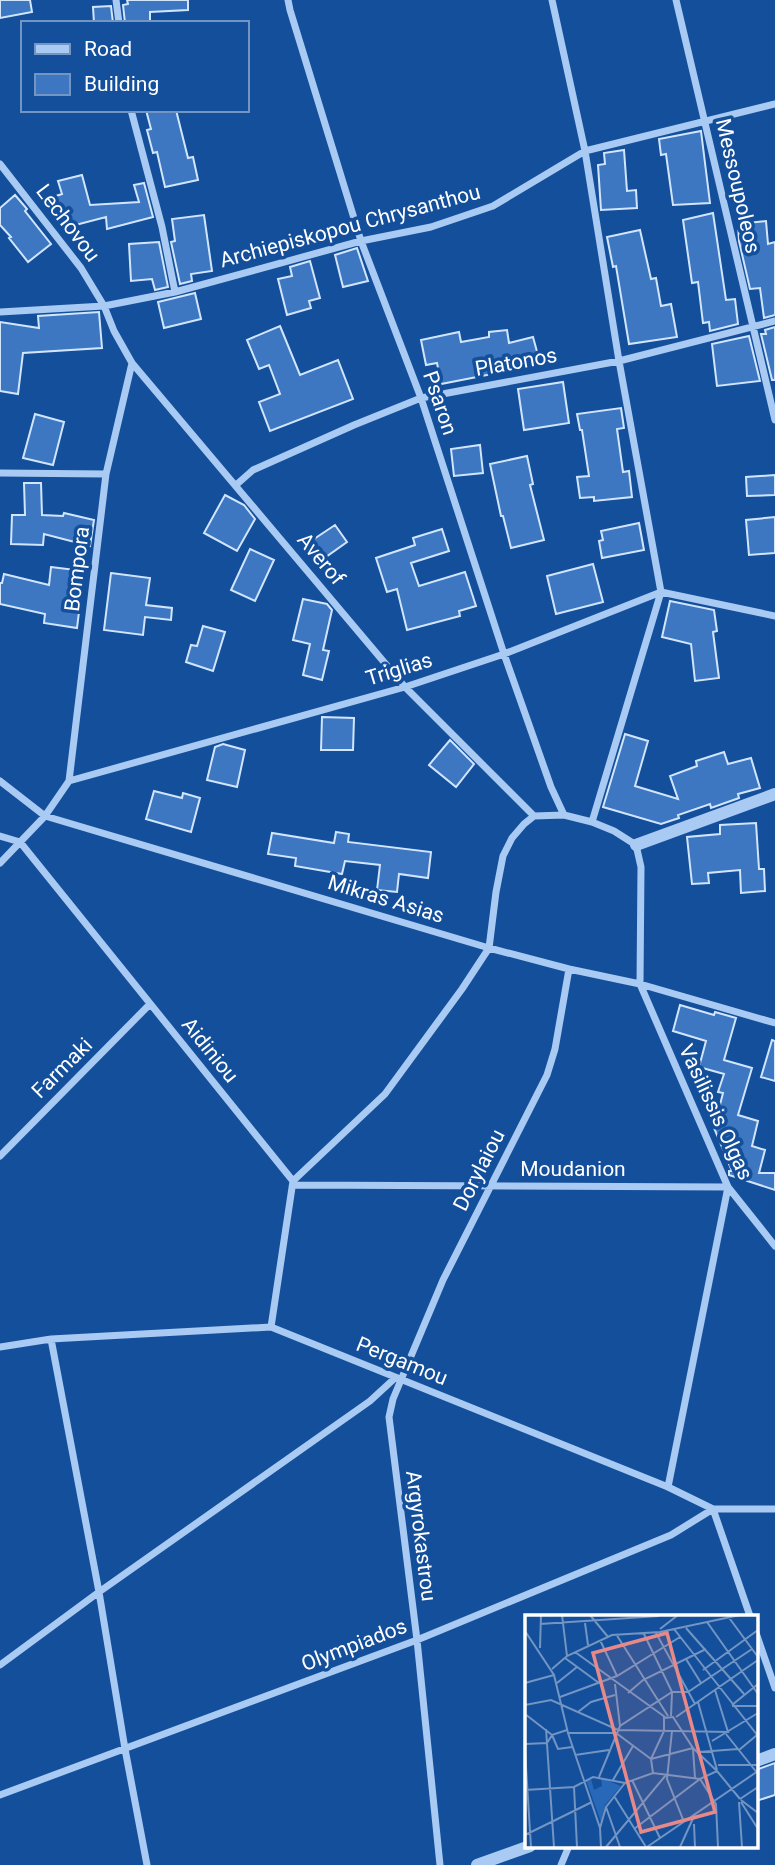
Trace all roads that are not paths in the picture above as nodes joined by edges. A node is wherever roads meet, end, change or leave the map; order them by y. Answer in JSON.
{"nodes":[{"id":1,"x":116,"y":0,"type":"edge"},
{"id":2,"x":288,"y":0,"type":"edge"},
{"id":3,"x":552,"y":0,"type":"edge"},
{"id":4,"x":676,"y":0,"type":"edge"},
{"id":5,"x":119,"y":21,"type":"edge"},
{"id":6,"x":775,"y":104,"type":"edge"},
{"id":7,"x":132,"y":112,"type":"edge"},
{"id":8,"x":705,"y":121,"type":"junction"},
{"id":9,"x":585,"y":151,"type":"junction"},
{"id":10,"x":0,"y":164,"type":"edge"},
{"id":11,"x":361,"y":242,"type":"junction"},
{"id":12,"x":175,"y":292,"type":"junction"},
{"id":13,"x":104,"y":306,"type":"junction"},
{"id":14,"x":0,"y":312,"type":"edge"},
{"id":15,"x":775,"y":321,"type":"edge"},
{"id":16,"x":752,"y":326,"type":"junction"},
{"id":17,"x":619,"y":361,"type":"junction"},
{"id":18,"x":132,"y":363,"type":"junction"},
{"id":19,"x":421,"y":398,"type":"junction"},
{"id":20,"x":775,"y":420,"type":"edge"},
{"id":21,"x":0,"y":473,"type":"edge"},
{"id":22,"x":106,"y":474,"type":"junction"},
{"id":23,"x":236,"y":485,"type":"junction"},
{"id":24,"x":661,"y":592,"type":"junction"},
{"id":25,"x":775,"y":616,"type":"edge"},
{"id":26,"x":504,"y":654,"type":"junction"},
{"id":27,"x":405,"y":687,"type":"junction"},
{"id":28,"x":0,"y":781,"type":"edge"},
{"id":29,"x":69,"y":782,"type":"junction"},
{"id":30,"x":775,"y":794,"type":"edge"},
{"id":31,"x":564,"y":815,"type":"junction"},
{"id":32,"x":45,"y":816,"type":"junction"},
{"id":33,"x":534,"y":816,"type":"junction"},
{"id":34,"x":592,"y":822,"type":"junction"},
{"id":35,"x":0,"y":836,"type":"edge"},
{"id":36,"x":20,"y":842,"type":"junction"},
{"id":37,"x":636,"y":845,"type":"junction"},
{"id":38,"x":0,"y":863,"type":"edge"},
{"id":39,"x":489,"y":948,"type":"junction"},
{"id":40,"x":569,"y":970,"type":"junction"},
{"id":41,"x":640,"y":984,"type":"junction"},
{"id":42,"x":150,"y":1004,"type":"junction"},
{"id":43,"x":775,"y":1023,"type":"edge"},
{"id":44,"x":0,"y":1156,"type":"edge"},
{"id":45,"x":293,"y":1183,"type":"junction"},
{"id":46,"x":490,"y":1187,"type":"junction"},
{"id":47,"x":728,"y":1187,"type":"junction"},
{"id":48,"x":774,"y":1243,"type":"edge"},
{"id":49,"x":271,"y":1327,"type":"junction"},
{"id":50,"x":51,"y":1339,"type":"junction"},
{"id":51,"x":0,"y":1347,"type":"edge"},
{"id":52,"x":398,"y":1379,"type":"junction"},
{"id":53,"x":668,"y":1487,"type":"junction"},
{"id":54,"x":713,"y":1509,"type":"junction"},
{"id":55,"x":775,"y":1509,"type":"edge"},
{"id":56,"x":99,"y":1592,"type":"junction"},
{"id":57,"x":750,"y":1615,"type":"edge"},
{"id":58,"x":758,"y":1639,"type":"edge"},
{"id":59,"x":417,"y":1640,"type":"junction"},
{"id":60,"x":0,"y":1665,"type":"edge"},
{"id":61,"x":775,"y":1688,"type":"edge"},
{"id":62,"x":125,"y":1749,"type":"junction"},
{"id":63,"x":775,"y":1754,"type":"edge"},
{"id":64,"x":758,"y":1760,"type":"edge"},
{"id":65,"x":0,"y":1795,"type":"edge"},
{"id":66,"x":525,"y":1848,"type":"edge"},
{"id":67,"x":568,"y":1848,"type":"edge"},
{"id":68,"x":147,"y":1865,"type":"edge"},
{"id":69,"x":440,"y":1865,"type":"edge"},
{"id":70,"x":477,"y":1865,"type":"edge"},
{"id":71,"x":561,"y":1865,"type":"edge"}],
"edges":[{"from":1,"to":5,"type":"street"},
{"from":2,"to":11,"type":"street","name":"Psaron"},
{"from":3,"to":9,"type":"street"},
{"from":4,"to":8,"type":"street","name":"Messoupoleos"},
{"from":6,"to":8,"type":"street","name":"Archiepiskopou Chrysanthou"},
{"from":7,"to":12,"type":"street"},
{"from":8,"to":9,"type":"street","name":"Archiepiskopou Chrysanthou"},
{"from":8,"to":16,"type":"street","name":"Messoupoleos"},
{"from":9,"to":11,"type":"street","name":"Archiepiskopou Chrysanthou"},
{"from":9,"to":17,"type":"street"},
{"from":10,"to":13,"type":"street","name":"Lechovou"},
{"from":11,"to":12,"type":"street","name":"Archiepiskopou Chrysanthou"},
{"from":11,"to":19,"type":"street","name":"Psaron"},
{"from":12,"to":13,"type":"street","name":"Archiepiskopou Chrysanthou"},
{"from":13,"to":14,"type":"street","name":"Archiepiskopou Chrysanthou"},
{"from":13,"to":18,"type":"street","name":"Averof"},
{"from":15,"to":16,"type":"street","name":"Platonos"},
{"from":16,"to":17,"type":"street","name":"Platonos"},
{"from":16,"to":20,"type":"street","name":"Messoupoleos"},
{"from":17,"to":19,"type":"street","name":"Platonos"},
{"from":17,"to":24,"type":"street"},
{"from":18,"to":22,"type":"street","name":"Bompora"},
{"from":18,"to":23,"type":"street","name":"Averof"},
{"from":19,"to":23,"type":"street","name":"Platonos"},
{"from":19,"to":26,"type":"street","name":"Psaron"},
{"from":21,"to":22,"type":"street"},
{"from":22,"to":29,"type":"street","name":"Bompora"},
{"from":23,"to":27,"type":"street","name":"Averof"},
{"from":24,"to":25,"type":"street"},
{"from":24,"to":26,"type":"street","name":"Triglias"},
{"from":24,"to":34,"type":"street"},
{"from":26,"to":27,"type":"street","name":"Triglias"},
{"from":26,"to":31,"type":"street","name":"Psaron"},
{"from":27,"to":29,"type":"street","name":"Triglias"},
{"from":27,"to":33,"type":"street","name":"Averof"},
{"from":28,"to":32,"type":"street","name":"Mikras Asias"},
{"from":29,"to":32,"type":"street"},
{"from":30,"to":37,"type":"street"},
{"from":31,"to":33,"type":"street"},
{"from":31,"to":34,"type":"street"},
{"from":32,"to":36,"type":"street"},
{"from":32,"to":39,"type":"street","name":"Mikras Asias"},
{"from":33,"to":39,"type":"street"},
{"from":34,"to":37,"type":"street"},
{"from":35,"to":36,"type":"street"},
{"from":36,"to":38,"type":"street"},
{"from":36,"to":42,"type":"street","name":"Aidiniou"},
{"from":37,"to":41,"type":"street"},
{"from":39,"to":40,"type":"street","name":"Mikras Asias"},
{"from":39,"to":45,"type":"street"},
{"from":40,"to":41,"type":"street","name":"Mikras Asias"},
{"from":40,"to":46,"type":"street","name":"Dorylaiou"},
{"from":41,"to":43,"type":"street","name":"Mikras Asias"},
{"from":41,"to":47,"type":"street","name":"Vasilissis Olgas"},
{"from":42,"to":44,"type":"street","name":"Farmaki"},
{"from":42,"to":45,"type":"street","name":"Aidiniou"},
{"from":45,"to":46,"type":"street","name":"Moudanion"},
{"from":45,"to":49,"type":"street"},
{"from":46,"to":47,"type":"street","name":"Moudanion"},
{"from":46,"to":52,"type":"street","name":"Dorylaiou"},
{"from":47,"to":48,"type":"street","name":"Vasilissis Olgas"},
{"from":47,"to":53,"type":"street"},
{"from":49,"to":50,"type":"street","name":"Pergamou"},
{"from":49,"to":52,"type":"street","name":"Pergamou"},
{"from":50,"to":51,"type":"street","name":"Pergamou"},
{"from":50,"to":56,"type":"street"},
{"from":52,"to":53,"type":"street","name":"Pergamou"},
{"from":52,"to":56,"type":"street"},
{"from":52,"to":59,"type":"street","name":"Argyrokastrou"},
{"from":53,"to":54,"type":"street","name":"Pergamou"},
{"from":54,"to":55,"type":"street","name":"Pergamou"},
{"from":54,"to":57,"type":"street"},
{"from":54,"to":59,"type":"street","name":"Olympiados"},
{"from":56,"to":60,"type":"street"},
{"from":56,"to":62,"type":"street"},
{"from":58,"to":61,"type":"street"},
{"from":59,"to":62,"type":"street","name":"Olympiados"},
{"from":59,"to":69,"type":"street","name":"Argyrokastrou"},
{"from":62,"to":65,"type":"street","name":"Olympiados"},
{"from":62,"to":68,"type":"street"},
{"from":63,"to":64,"type":"street"},
{"from":66,"to":70,"type":"street"},
{"from":67,"to":71,"type":"street"}]}
